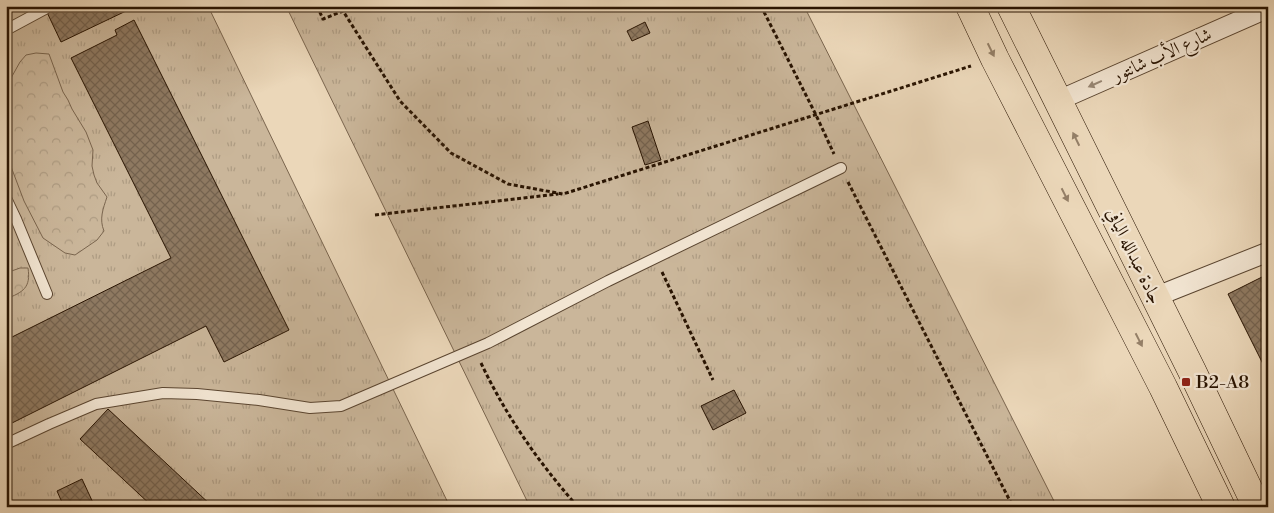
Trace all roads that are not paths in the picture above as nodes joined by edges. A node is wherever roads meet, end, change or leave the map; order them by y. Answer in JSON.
{"nodes":[{"id":1,"x":970,"y":6,"type":"edge"},
{"id":2,"x":1011,"y":6,"type":"edge"},
{"id":3,"x":1268,"y":8,"type":"edge"},
{"id":4,"x":45,"y":10,"type":"dead end"},
{"id":5,"x":6,"y":30,"type":"edge"},
{"id":6,"x":1057,"y":101,"type":"junction"},
{"id":7,"x":841,"y":168,"type":"road end"},
{"id":8,"x":6,"y":198,"type":"edge"},
{"id":9,"x":1268,"y":252,"type":"edge"},
{"id":10,"x":48,"y":294,"type":"dead end"},
{"id":11,"x":1154,"y":297,"type":"junction"},
{"id":12,"x":1192,"y":371,"type":"junction"},
{"id":13,"x":1163,"y":387,"type":"junction"},
{"id":14,"x":6,"y":444,"type":"edge"},
{"id":15,"x":1268,"y":496,"type":"edge"},
{"id":16,"x":1201,"y":507,"type":"edge"},
{"id":17,"x":1221,"y":507,"type":"edge"},
{"id":18,"x":1257,"y":507,"type":"edge"}],
"edges":[{"from":1,"to":13,"type":"highway","name":"جادة عبدالله اليافي","one_way":true},
{"from":2,"to":6,"type":"highway","name":"جادة عبدالله اليافي"},
{"from":3,"to":6,"type":"street","name":"شارع الأب شانتور","one_way":true},
{"from":4,"to":5,"type":"lane"},
{"from":11,"to":6,"type":"highway","name":"جادة عبدالله اليافي","one_way":true},
{"from":7,"to":14,"type":"lane"},
{"from":8,"to":10,"type":"lane"},
{"from":9,"to":11,"type":"street"},
{"from":11,"to":12,"type":"highway","name":"جادة عبدالله اليافي"},
{"from":12,"to":15,"type":"highway"},
{"from":12,"to":18,"type":"highway","name":"جادة عبدالله اليافي"},
{"from":13,"to":16,"type":"highway"},
{"from":13,"to":17,"type":"highway"}]}
